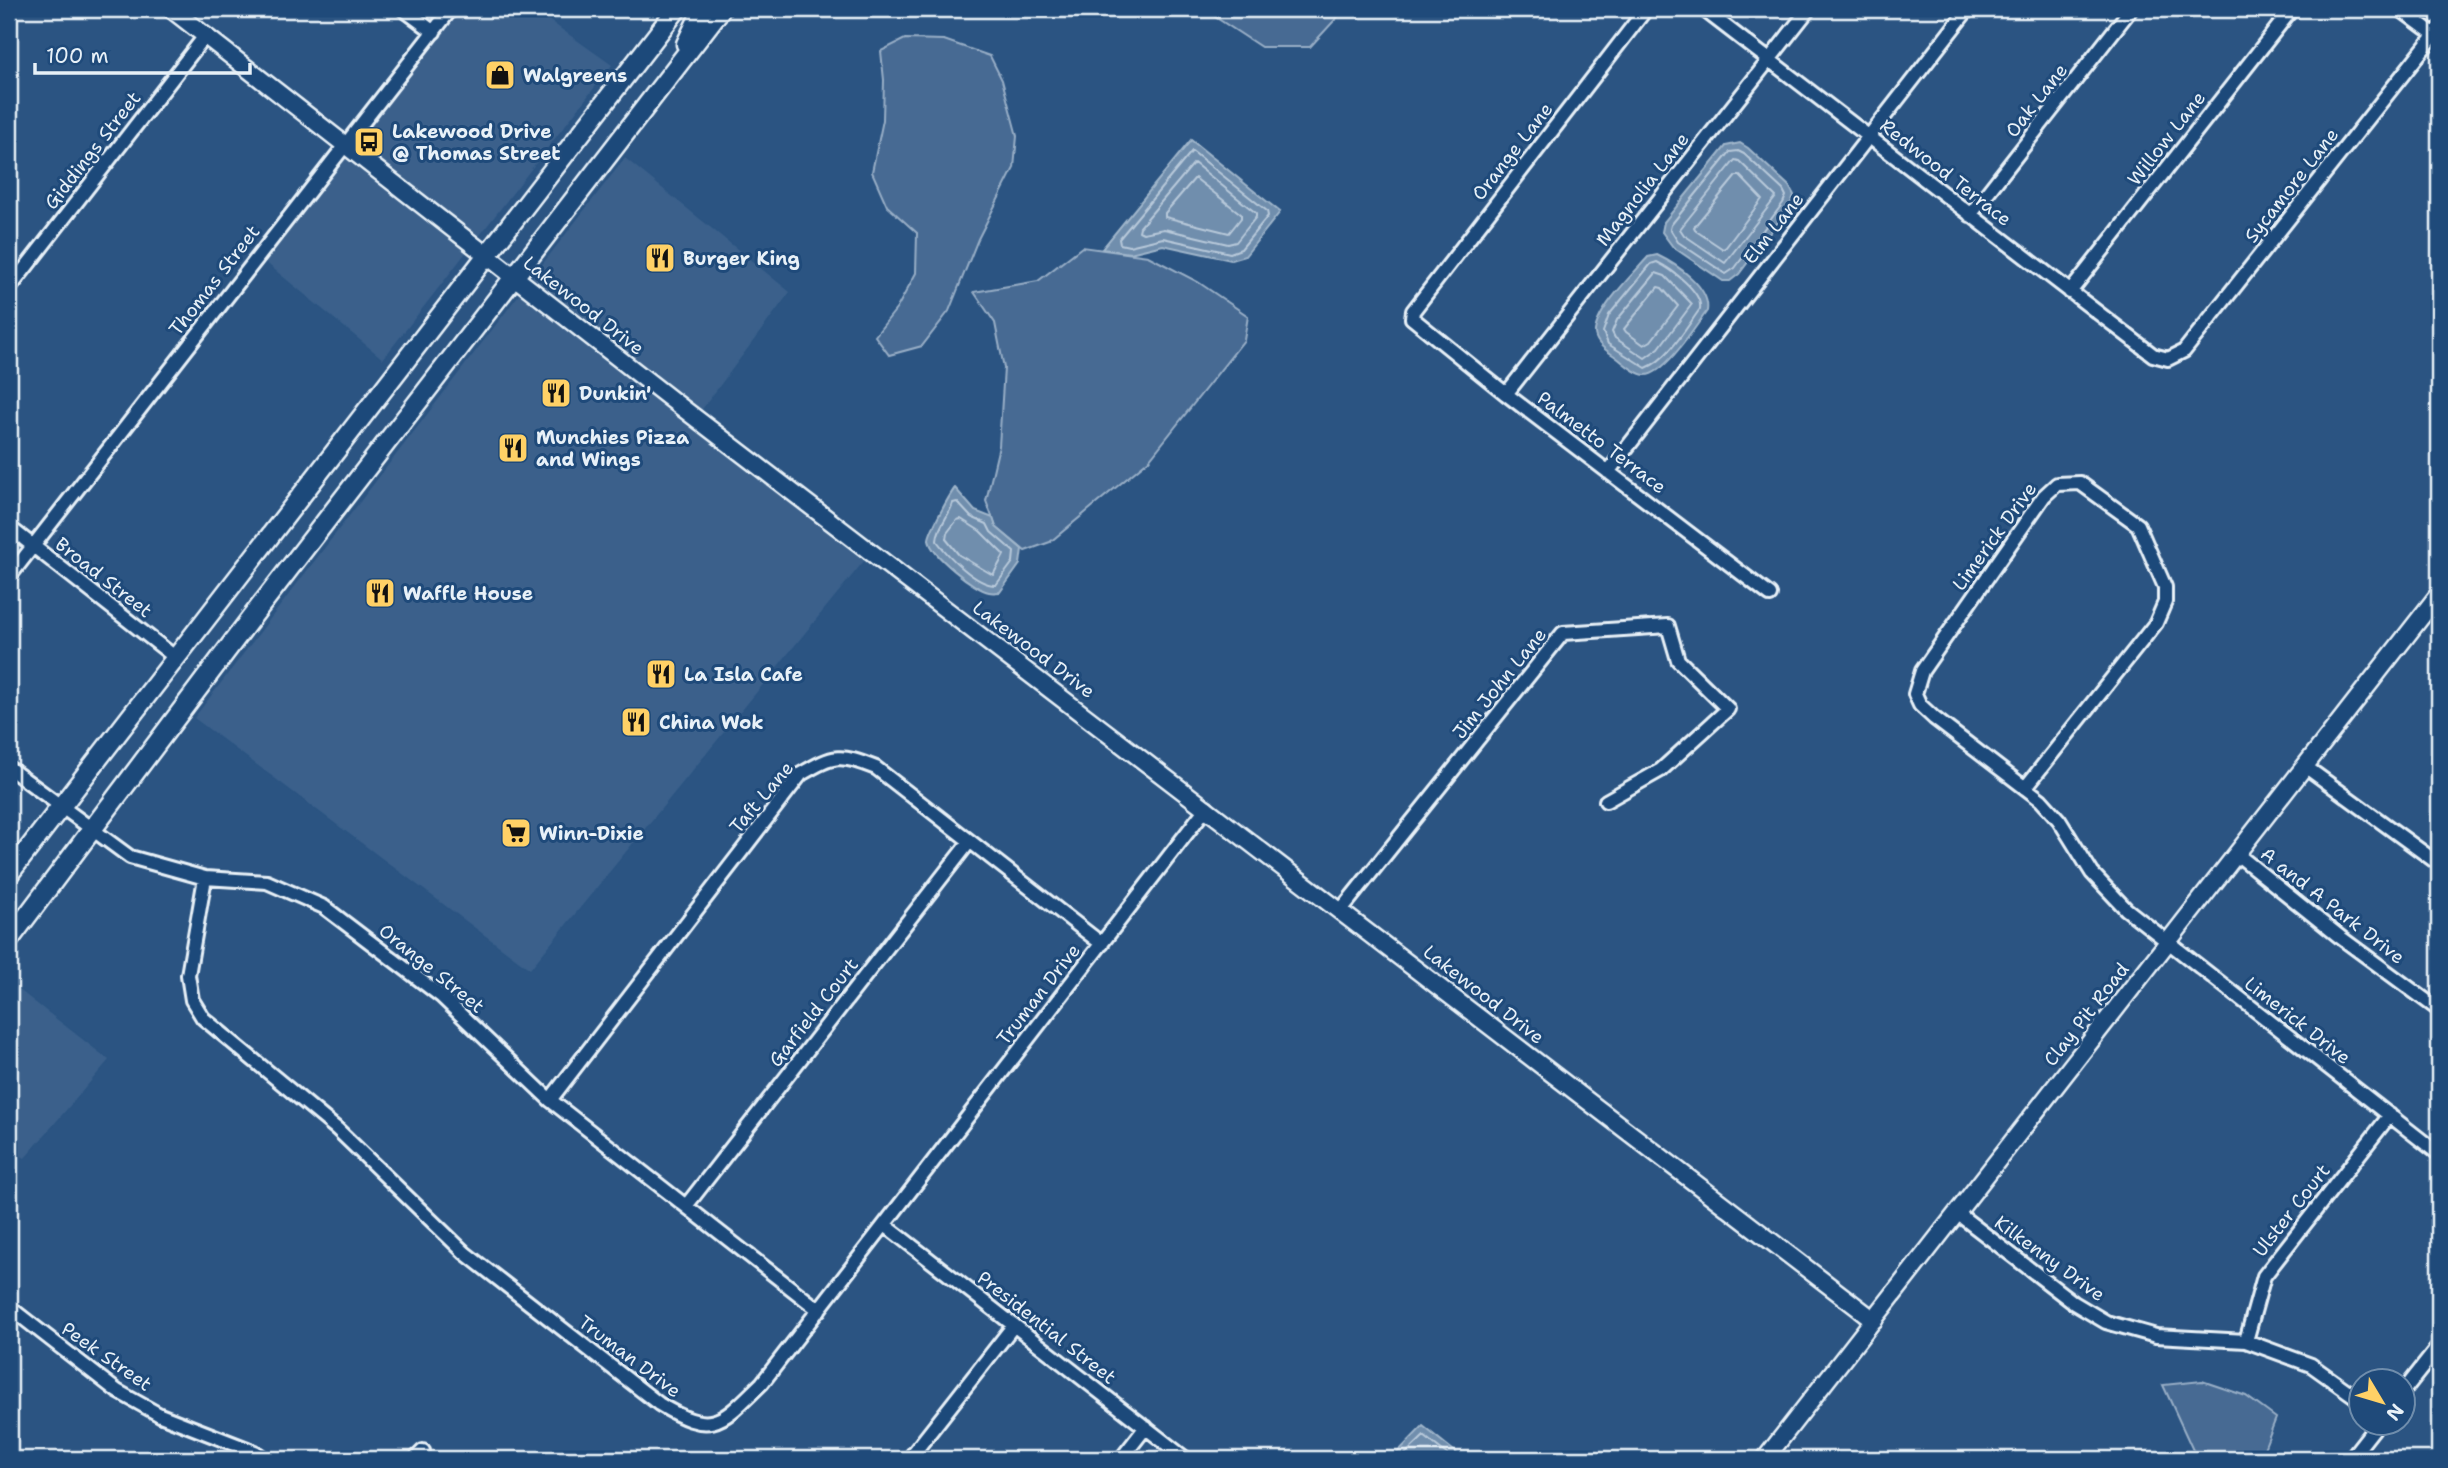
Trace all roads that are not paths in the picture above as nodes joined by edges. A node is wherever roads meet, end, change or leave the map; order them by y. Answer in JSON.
{"nodes":[{"id":1,"x":171,"y":9,"type":"edge"},
{"id":2,"x":403,"y":9,"type":"edge"},
{"id":3,"x":451,"y":9,"type":"edge"},
{"id":4,"x":677,"y":9,"type":"edge"},
{"id":5,"x":703,"y":9,"type":"edge"},
{"id":6,"x":721,"y":9,"type":"edge"},
{"id":7,"x":1646,"y":9,"type":"edge"},
{"id":8,"x":1703,"y":9,"type":"edge"},
{"id":9,"x":1809,"y":9,"type":"edge"},
{"id":10,"x":1968,"y":9,"type":"edge"},
{"id":11,"x":2132,"y":9,"type":"edge"},
{"id":12,"x":2292,"y":9,"type":"edge"},
{"id":13,"x":2400,"y":9,"type":"edge"},
{"id":14,"x":433,"y":32,"type":"junction"},
{"id":15,"x":2437,"y":32,"type":"edge"},
{"id":16,"x":205,"y":36,"type":"junction"},
{"id":17,"x":1769,"y":60,"type":"junction"},
{"id":18,"x":676,"y":66,"type":"junction"},
{"id":19,"x":1868,"y":136,"type":"junction"},
{"id":20,"x":344,"y":145,"type":"junction"},
{"id":21,"x":1970,"y":215,"type":"junction"},
{"id":22,"x":486,"y":255,"type":"junction"},
{"id":23,"x":515,"y":278,"type":"junction"},
{"id":24,"x":9,"y":289,"type":"edge"},
{"id":25,"x":2070,"y":292,"type":"junction"},
{"id":26,"x":1412,"y":318,"type":"joint"},
{"id":27,"x":2168,"y":359,"type":"joint"},
{"id":28,"x":1506,"y":394,"type":"junction"},
{"id":29,"x":1608,"y":472,"type":"junction"},
{"id":30,"x":9,"y":527,"type":"edge"},
{"id":31,"x":32,"y":545,"type":"junction"},
{"id":32,"x":9,"y":577,"type":"edge"},
{"id":33,"x":2439,"y":594,"type":"edge"},
{"id":34,"x":1770,"y":595,"type":"dead end"},
{"id":35,"x":176,"y":658,"type":"junction"},
{"id":36,"x":2306,"y":767,"type":"junction"},
{"id":37,"x":9,"y":768,"type":"edge"},
{"id":38,"x":2025,"y":788,"type":"junction"},
{"id":39,"x":1606,"y":801,"type":"dead end"},
{"id":40,"x":60,"y":806,"type":"junction"},
{"id":41,"x":1207,"y":807,"type":"junction"},
{"id":42,"x":92,"y":830,"type":"junction"},
{"id":43,"x":970,"y":841,"type":"junction"},
{"id":44,"x":2238,"y":855,"type":"junction"},
{"id":45,"x":2439,"y":864,"type":"edge"},
{"id":46,"x":9,"y":874,"type":"edge"},
{"id":47,"x":205,"y":878,"type":"junction"},
{"id":48,"x":1341,"y":910,"type":"junction"},
{"id":49,"x":9,"y":940,"type":"edge"},
{"id":50,"x":2167,"y":943,"type":"junction"},
{"id":51,"x":1102,"y":944,"type":"junction"},
{"id":52,"x":2439,"y":1010,"type":"edge"},
{"id":53,"x":551,"y":1100,"type":"junction"},
{"id":54,"x":2390,"y":1115,"type":"junction"},
{"id":55,"x":2439,"y":1154,"type":"edge"},
{"id":56,"x":686,"y":1206,"type":"junction"},
{"id":57,"x":1957,"y":1213,"type":"junction"},
{"id":58,"x":885,"y":1225,"type":"junction"},
{"id":59,"x":9,"y":1307,"type":"edge"},
{"id":60,"x":819,"y":1310,"type":"junction"},
{"id":61,"x":1874,"y":1320,"type":"junction"},
{"id":62,"x":1014,"y":1325,"type":"junction"},
{"id":63,"x":2246,"y":1341,"type":"junction"},
{"id":64,"x":2439,"y":1346,"type":"edge"},
{"id":65,"x":2416,"y":1376,"type":"edge"},
{"id":66,"x":2346,"y":1390,"type":"edge"},
{"id":67,"x":1146,"y":1427,"type":"junction"},
{"id":68,"x":2369,"y":1436,"type":"edge"},
{"id":69,"x":265,"y":1459,"type":"edge"},
{"id":70,"x":909,"y":1459,"type":"edge"},
{"id":71,"x":1121,"y":1459,"type":"edge"},
{"id":72,"x":1186,"y":1459,"type":"edge"},
{"id":73,"x":1765,"y":1459,"type":"edge"},
{"id":74,"x":2350,"y":1459,"type":"edge"}],
"edges":[{"from":1,"to":16,"type":"street","name":"Lakewood Drive"},
{"from":2,"to":14,"type":"street"},
{"from":3,"to":14,"type":"street","name":"Thomas Street"},
{"from":4,"to":22,"type":"main road"},
{"from":5,"to":18,"type":"main road"},
{"from":6,"to":18,"type":"main road"},
{"from":7,"to":26,"type":"street","name":"Orange Lane"},
{"from":8,"to":17,"type":"street","name":"Redwood Terrace"},
{"from":9,"to":17,"type":"street","name":"Magnolia Lane"},
{"from":10,"to":19,"type":"street","name":"Elm Lane"},
{"from":11,"to":21,"type":"street","name":"Oak Lane"},
{"from":12,"to":25,"type":"street","name":"Willow Lane"},
{"from":13,"to":15,"type":"street"},
{"from":14,"to":20,"type":"street","name":"Thomas Street"},
{"from":15,"to":27,"type":"street","name":"Sycamore Lane"},
{"from":16,"to":20,"type":"street","name":"Lakewood Drive"},
{"from":16,"to":24,"type":"street","name":"Giddings Street"},
{"from":17,"to":19,"type":"street","name":"Redwood Terrace"},
{"from":17,"to":28,"type":"street","name":"Magnolia Lane"},
{"from":18,"to":23,"type":"main road"},
{"from":19,"to":21,"type":"street","name":"Redwood Terrace"},
{"from":19,"to":29,"type":"street","name":"Elm Lane"},
{"from":20,"to":22,"type":"street","name":"Lakewood Drive"},
{"from":20,"to":31,"type":"street","name":"Thomas Street"},
{"from":21,"to":25,"type":"street","name":"Redwood Terrace"},
{"from":22,"to":23,"type":"street","name":"Lakewood Drive"},
{"from":22,"to":35,"type":"main road"},
{"from":23,"to":41,"type":"street","name":"Lakewood Drive"},
{"from":23,"to":42,"type":"main road"},
{"from":25,"to":27,"type":"street","name":"Redwood Terrace"},
{"from":26,"to":28,"type":"street","name":"Palmetto Terrace"},
{"from":28,"to":29,"type":"street","name":"Palmetto Terrace"},
{"from":29,"to":34,"type":"street","name":"Palmetto Terrace"},
{"from":30,"to":31,"type":"street","name":"Broad Street"},
{"from":31,"to":32,"type":"street","name":"Thomas Street"},
{"from":31,"to":35,"type":"street","name":"Broad Street"},
{"from":33,"to":36,"type":"street","name":"Clay Pit Road"},
{"from":35,"to":40,"type":"main road"},
{"from":36,"to":44,"type":"street","name":"Clay Pit Road"},
{"from":36,"to":45,"type":"street"},
{"from":37,"to":40,"type":"street","name":"Orange Street"},
{"from":38,"to":38,"type":"street","name":"Limerick Drive"},
{"from":38,"to":50,"type":"street","name":"Limerick Drive"},
{"from":39,"to":48,"type":"street","name":"Jim John Lane"},
{"from":40,"to":42,"type":"street","name":"Orange Street"},
{"from":40,"to":46,"type":"main road"},
{"from":41,"to":48,"type":"street","name":"Lakewood Drive"},
{"from":41,"to":51,"type":"street","name":"Truman Drive"},
{"from":42,"to":47,"type":"street","name":"Orange Street"},
{"from":42,"to":49,"type":"main road"},
{"from":43,"to":51,"type":"street","name":"Taft Lane"},
{"from":43,"to":53,"type":"street","name":"Taft Lane"},
{"from":43,"to":56,"type":"street","name":"Garfield Court"},
{"from":44,"to":50,"type":"street","name":"Clay Pit Road"},
{"from":44,"to":52,"type":"street","name":"A and A Park Drive"},
{"from":47,"to":53,"type":"street","name":"Orange Street"},
{"from":47,"to":60,"type":"street","name":"Truman Drive"},
{"from":48,"to":61,"type":"street","name":"Lakewood Drive"},
{"from":50,"to":54,"type":"street","name":"Limerick Drive"},
{"from":50,"to":57,"type":"street","name":"Clay Pit Road"},
{"from":51,"to":58,"type":"street","name":"Truman Drive"},
{"from":53,"to":56,"type":"street","name":"Orange Street"},
{"from":54,"to":55,"type":"street","name":"Limerick Drive"},
{"from":54,"to":63,"type":"street","name":"Ulster Court"},
{"from":56,"to":60,"type":"street","name":"Orange Street"},
{"from":57,"to":61,"type":"street","name":"Clay Pit Road"},
{"from":57,"to":63,"type":"street","name":"Kilkenny Drive"},
{"from":58,"to":60,"type":"street","name":"Truman Drive"},
{"from":58,"to":62,"type":"street","name":"Presidential Street"},
{"from":59,"to":69,"type":"street","name":"Peek Street"},
{"from":61,"to":73,"type":"street","name":"Clay Pit Road"},
{"from":62,"to":67,"type":"street","name":"Presidential Street"},
{"from":62,"to":70,"type":"street"},
{"from":63,"to":66,"type":"street","name":"Kilkenny Drive"},
{"from":64,"to":65,"type":"street"},
{"from":67,"to":71,"type":"street"},
{"from":67,"to":72,"type":"street","name":"Presidential Street"},
{"from":68,"to":74,"type":"street"}]}
